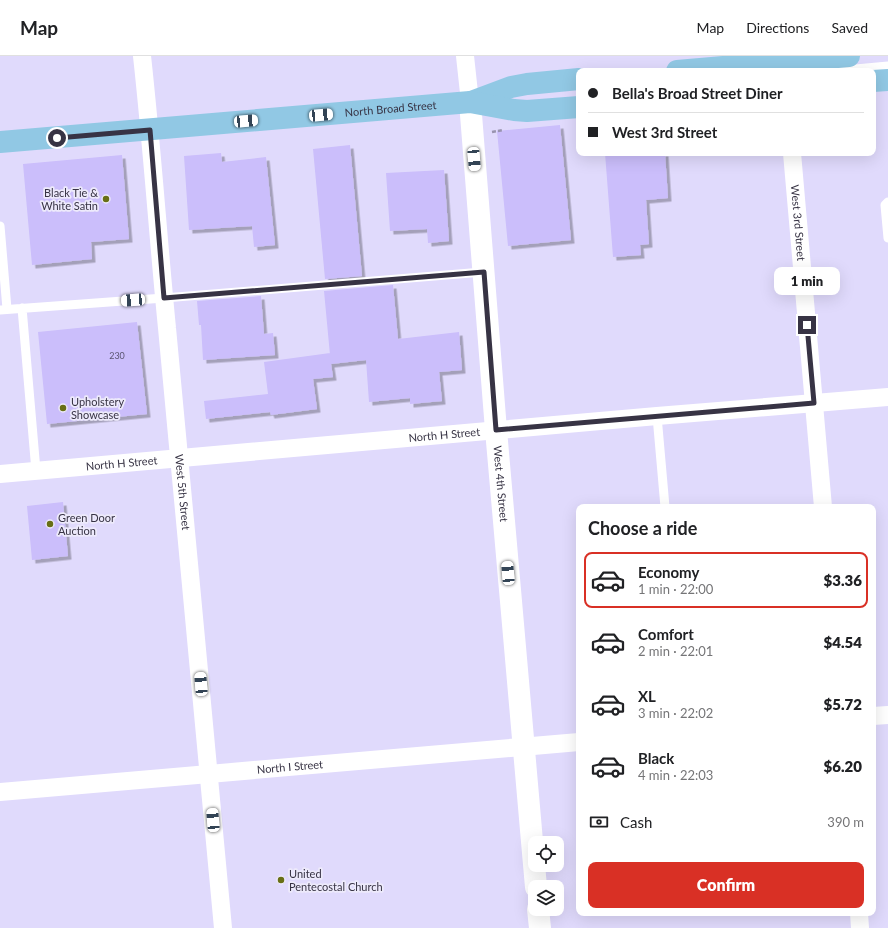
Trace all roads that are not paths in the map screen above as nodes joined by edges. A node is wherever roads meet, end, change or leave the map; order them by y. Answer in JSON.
{"nodes":[{"id":1,"x":142,"y":56,"type":"edge"},
{"id":2,"x":465,"y":56,"type":"edge"},
{"id":3,"x":783,"y":56,"type":"edge"},
{"id":4,"x":849,"y":56,"type":"edge"},
{"id":5,"x":888,"y":66,"type":"edge"},
{"id":6,"x":712,"y":68,"type":"edge"},
{"id":7,"x":785,"y":68,"type":"edge"},
{"id":8,"x":866,"y":68,"type":"edge"},
{"id":9,"x":576,"y":80,"type":"edge"},
{"id":10,"x":888,"y":80,"type":"edge"},
{"id":11,"x":876,"y":81,"type":"edge"},
{"id":12,"x":470,"y":102,"type":"junction"},
{"id":13,"x":576,"y":107,"type":"edge"},
{"id":14,"x":150,"y":130,"type":"junction"},
{"id":15,"x":0,"y":142,"type":"edge"},
{"id":16,"x":792,"y":156,"type":"edge"},
{"id":17,"x":888,"y":202,"type":"edge"},
{"id":18,"x":0,"y":226,"type":"edge"},
{"id":19,"x":888,"y":238,"type":"edge"},
{"id":20,"x":484,"y":272,"type":"junction"},
{"id":21,"x":164,"y":298,"type":"junction"},
{"id":22,"x":22,"y":308,"type":"junction"},
{"id":23,"x":3,"y":310,"type":"edge"},
{"id":24,"x":888,"y":397,"type":"edge"},
{"id":25,"x":814,"y":403,"type":"junction"},
{"id":26,"x":657,"y":416,"type":"junction"},
{"id":27,"x":496,"y":430,"type":"junction"},
{"id":28,"x":179,"y":458,"type":"junction"},
{"id":29,"x":36,"y":471,"type":"junction"},
{"id":30,"x":0,"y":474,"type":"edge"},
{"id":31,"x":665,"y":504,"type":"edge"},
{"id":32,"x":823,"y":504,"type":"edge"},
{"id":33,"x":888,"y":715,"type":"edge"},
{"id":34,"x":876,"y":716,"type":"edge"},
{"id":35,"x":576,"y":742,"type":"edge"},
{"id":36,"x":523,"y":747,"type":"junction"},
{"id":37,"x":209,"y":774,"type":"junction"},
{"id":38,"x":0,"y":792,"type":"edge"},
{"id":39,"x":535,"y":880,"type":"edge"},
{"id":40,"x":539,"y":916,"type":"edge"},
{"id":41,"x":859,"y":916,"type":"edge"},
{"id":42,"x":223,"y":928,"type":"edge"},
{"id":43,"x":540,"y":928,"type":"edge"},
{"id":44,"x":860,"y":928,"type":"edge"}],
"edges":[{"from":1,"to":14,"type":"street","name":"West 5th Street"},
{"from":2,"to":12,"type":"street","name":"West 4th Street"},
{"from":3,"to":7,"type":"street"},
{"from":4,"to":6,"type":"main road"},
{"from":5,"to":8,"type":"lane"},
{"from":9,"to":12,"type":"main road","name":"North Broad Street"},
{"from":10,"to":11,"type":"main road"},
{"from":12,"to":13,"type":"main road","name":"North Broad Street"},
{"from":12,"to":14,"type":"main road","name":"North Broad Street"},
{"from":12,"to":20,"type":"street","name":"West 4th Street"},
{"from":14,"to":15,"type":"main road","name":"North Broad Street"},
{"from":14,"to":21,"type":"street","name":"West 5th Street"},
{"from":16,"to":25,"type":"street","name":"West 3rd Street"},
{"from":17,"to":19,"type":"lane"},
{"from":18,"to":23,"type":"lane"},
{"from":20,"to":21,"type":"lane"},
{"from":20,"to":27,"type":"street","name":"West 4th Street"},
{"from":21,"to":22,"type":"lane"},
{"from":21,"to":28,"type":"street","name":"West 5th Street"},
{"from":22,"to":23,"type":"lane"},
{"from":22,"to":29,"type":"lane"},
{"from":24,"to":25,"type":"street","name":"North H Street"},
{"from":25,"to":26,"type":"street","name":"North H Street"},
{"from":25,"to":32,"type":"street","name":"West 3rd Street"},
{"from":26,"to":27,"type":"street","name":"North H Street"},
{"from":26,"to":31,"type":"lane"},
{"from":27,"to":28,"type":"street","name":"North H Street"},
{"from":27,"to":36,"type":"street","name":"West 4th Street"},
{"from":28,"to":29,"type":"street","name":"North H Street"},
{"from":28,"to":37,"type":"street","name":"West 5th Street"},
{"from":29,"to":30,"type":"street","name":"North H Street"},
{"from":33,"to":34,"type":"street"},
{"from":35,"to":36,"type":"street","name":"North I Street"},
{"from":36,"to":37,"type":"street","name":"North I Street"},
{"from":36,"to":39,"type":"street","name":"West 4th Street"},
{"from":37,"to":38,"type":"street","name":"North I Street"},
{"from":37,"to":42,"type":"street","name":"West 5th Street"},
{"from":40,"to":43,"type":"street"},
{"from":41,"to":44,"type":"street"}]}
